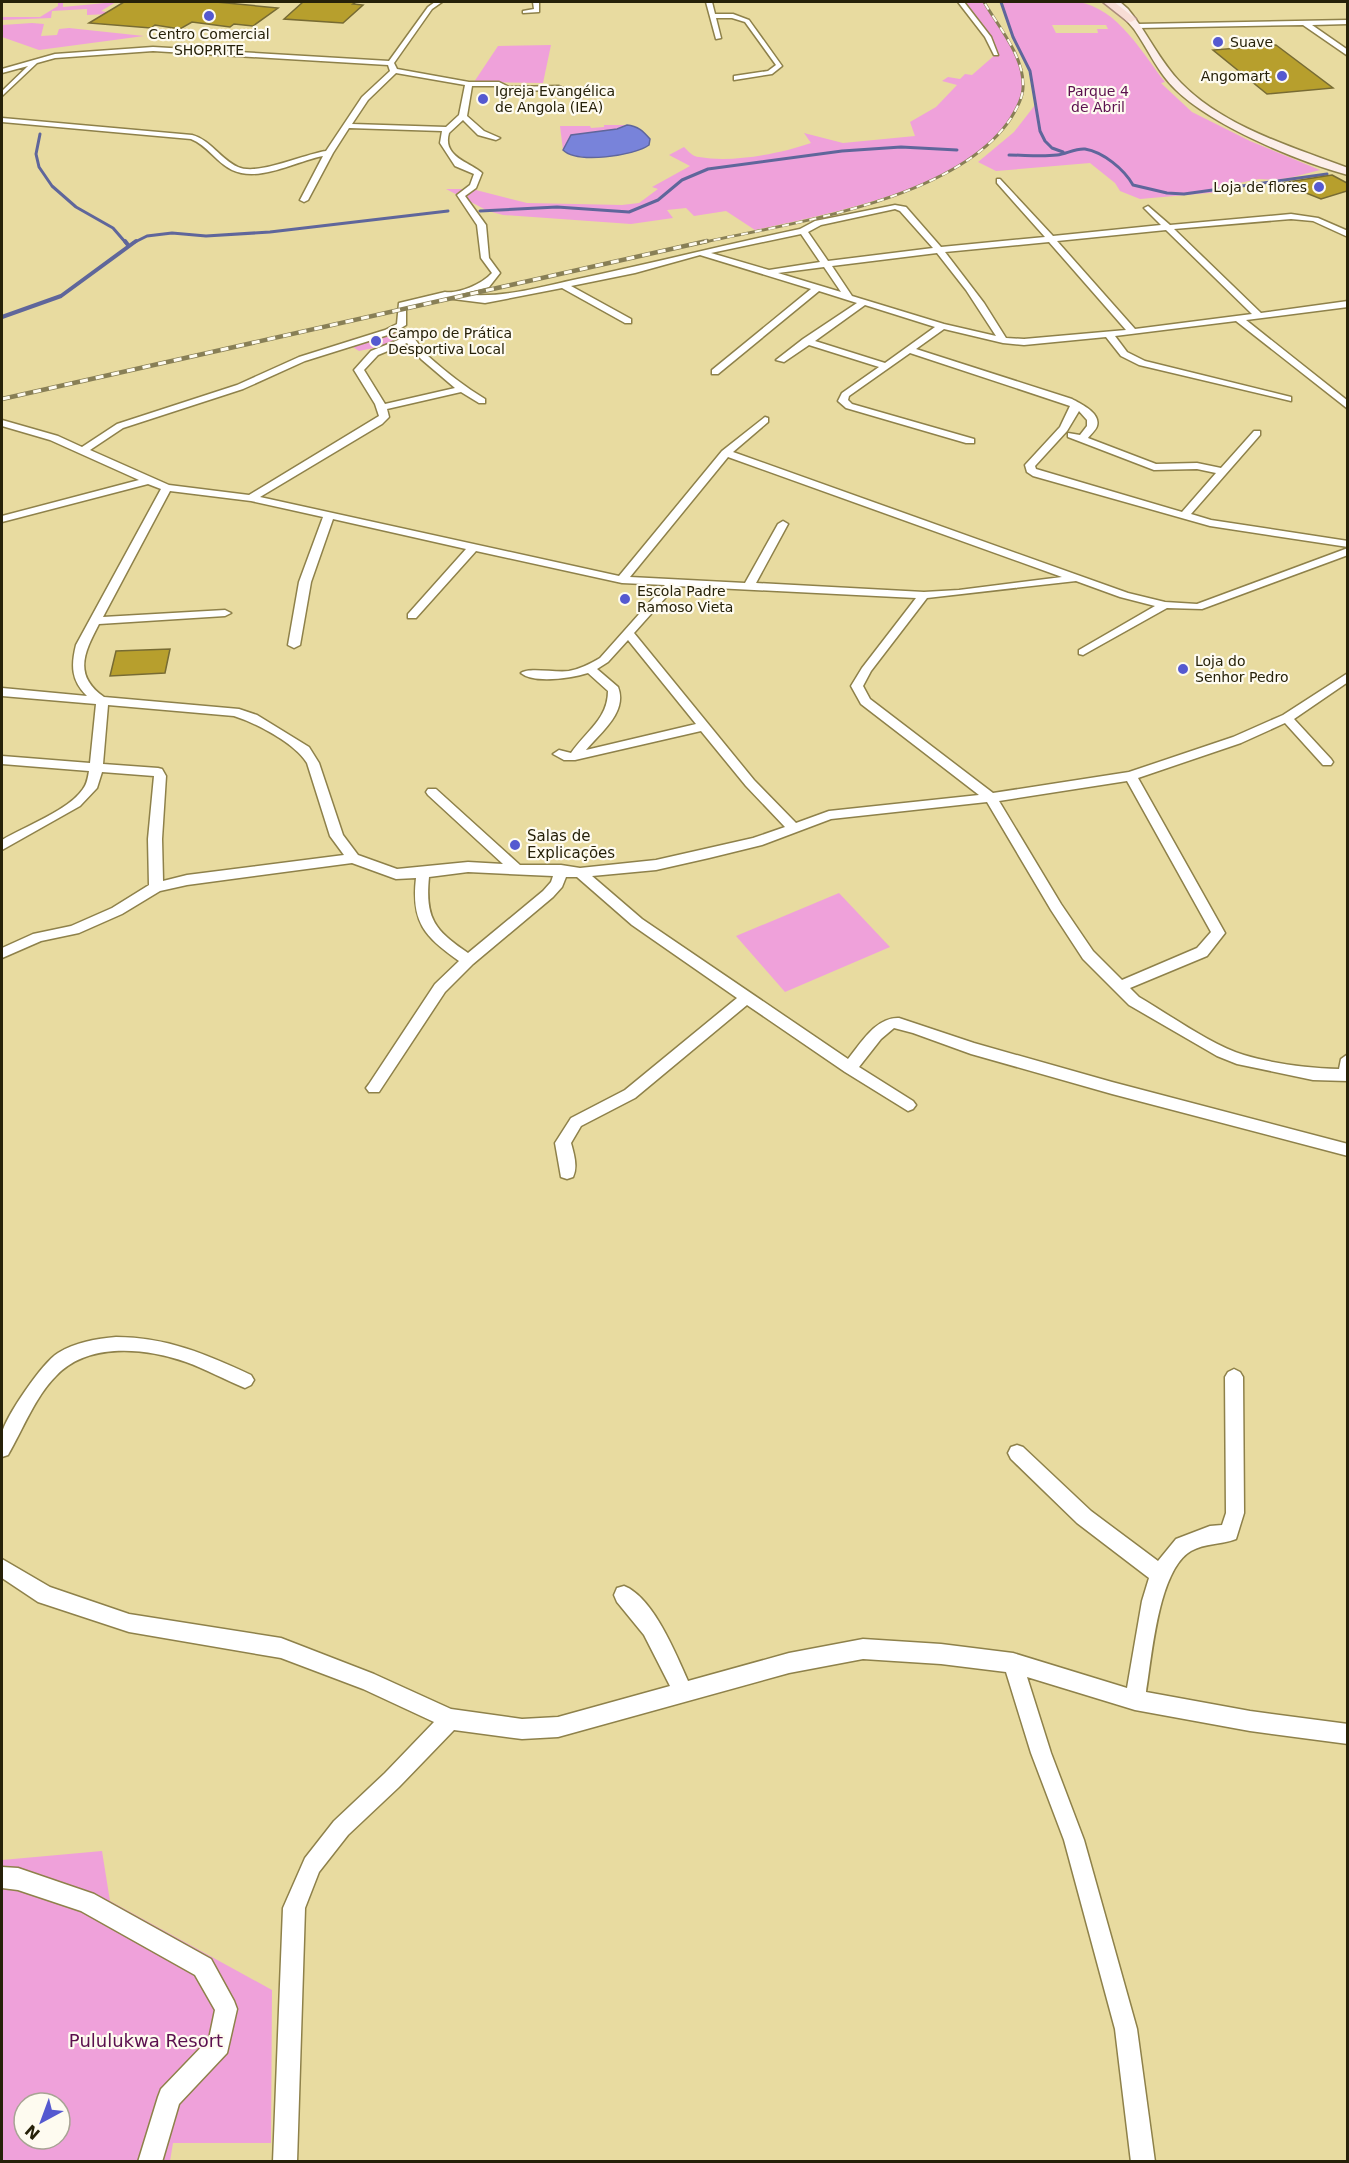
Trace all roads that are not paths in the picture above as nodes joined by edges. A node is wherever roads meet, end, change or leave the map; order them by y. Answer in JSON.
{"nodes":[{"id":1,"x":439,"y":2,"type":"edge"},
{"id":2,"x":536,"y":2,"type":"edge"},
{"id":3,"x":709,"y":2,"type":"edge"},
{"id":4,"x":961,"y":2,"type":"edge"},
{"id":5,"x":1108,"y":2,"type":"edge"},
{"id":6,"x":1121,"y":3,"type":"edge"},
{"id":7,"x":525,"y":12,"type":"dead end"},
{"id":8,"x":714,"y":16,"type":"junction"},
{"id":9,"x":1347,"y":22,"type":"edge"},
{"id":10,"x":1134,"y":23,"type":"junction"},
{"id":11,"x":1305,"y":23,"type":"junction"},
{"id":12,"x":718,"y":38,"type":"dead end"},
{"id":13,"x":996,"y":54,"type":"dead end"},
{"id":14,"x":1347,"y":54,"type":"edge"},
{"id":15,"x":39,"y":60,"type":"junction"},
{"id":16,"x":392,"y":67,"type":"junction"},
{"id":17,"x":2,"y":71,"type":"edge"},
{"id":18,"x":737,"y":78,"type":"dead end"},
{"id":19,"x":469,"y":84,"type":"junction"},
{"id":20,"x":560,"y":88,"type":"dead end"},
{"id":21,"x":2,"y":94,"type":"edge"},
{"id":22,"x":464,"y":116,"type":"junction"},
{"id":23,"x":2,"y":120,"type":"edge"},
{"id":24,"x":348,"y":126,"type":"junction"},
{"id":25,"x":445,"y":129,"type":"junction"},
{"id":26,"x":496,"y":138,"type":"dead end"},
{"id":27,"x":329,"y":153,"type":"junction"},
{"id":28,"x":1347,"y":172,"type":"edge"},
{"id":29,"x":1000,"y":181,"type":"dead end"},
{"id":30,"x":304,"y":200,"type":"dead end"},
{"id":31,"x":1148,"y":208,"type":"dead end"},
{"id":32,"x":1169,"y":226,"type":"junction"},
{"id":33,"x":803,"y":231,"type":"junction"},
{"id":34,"x":1347,"y":235,"type":"edge"},
{"id":35,"x":1050,"y":240,"type":"junction"},
{"id":36,"x":940,"y":250,"type":"junction"},
{"id":37,"x":701,"y":252,"type":"junction"},
{"id":38,"x":828,"y":264,"type":"junction"},
{"id":39,"x":766,"y":272,"type":"junction"},
{"id":40,"x":562,"y":285,"type":"junction"},
{"id":41,"x":818,"y":288,"type":"junction"},
{"id":42,"x":445,"y":295,"type":"junction"},
{"id":43,"x":850,"y":299,"type":"junction"},
{"id":44,"x":863,"y":303,"type":"junction"},
{"id":45,"x":1347,"y":304,"type":"edge"},
{"id":46,"x":1258,"y":315,"type":"junction"},
{"id":47,"x":1238,"y":318,"type":"junction"},
{"id":48,"x":628,"y":321,"type":"dead end"},
{"id":49,"x":942,"y":326,"type":"junction"},
{"id":50,"x":388,"y":332,"type":"junction"},
{"id":51,"x":1133,"y":332,"type":"junction"},
{"id":52,"x":1109,"y":334,"type":"junction"},
{"id":53,"x":410,"y":339,"type":"junction"},
{"id":54,"x":1003,"y":340,"type":"junction"},
{"id":55,"x":806,"y":341,"type":"junction"},
{"id":56,"x":910,"y":351,"type":"junction"},
{"id":57,"x":781,"y":360,"type":"dead end"},
{"id":58,"x":886,"y":366,"type":"junction"},
{"id":59,"x":715,"y":372,"type":"dead end"},
{"id":60,"x":462,"y":389,"type":"junction"},
{"id":61,"x":1288,"y":399,"type":"dead end"},
{"id":62,"x":482,"y":401,"type":"dead end"},
{"id":63,"x":1075,"y":406,"type":"junction"},
{"id":64,"x":1347,"y":406,"type":"edge"},
{"id":65,"x":383,"y":407,"type":"junction"},
{"id":66,"x":765,"y":420,"type":"dead end"},
{"id":67,"x":2,"y":423,"type":"edge"},
{"id":68,"x":1061,"y":432,"type":"junction"},
{"id":69,"x":1257,"y":433,"type":"dead end"},
{"id":70,"x":1082,"y":438,"type":"junction"},
{"id":71,"x":970,"y":441,"type":"dead end"},
{"id":72,"x":82,"y":451,"type":"junction"},
{"id":73,"x":726,"y":453,"type":"junction"},
{"id":74,"x":1222,"y":472,"type":"junction"},
{"id":75,"x":146,"y":481,"type":"junction"},
{"id":76,"x":167,"y":488,"type":"junction"},
{"id":77,"x":251,"y":498,"type":"junction"},
{"id":78,"x":329,"y":515,"type":"junction"},
{"id":79,"x":1184,"y":516,"type":"junction"},
{"id":80,"x":2,"y":519,"type":"edge"},
{"id":81,"x":783,"y":524,"type":"dead end"},
{"id":82,"x":1347,"y":544,"type":"edge"},
{"id":83,"x":472,"y":548,"type":"junction"},
{"id":84,"x":1347,"y":551,"type":"edge"},
{"id":85,"x":1077,"y":578,"type":"junction"},
{"id":86,"x":622,"y":580,"type":"junction"},
{"id":87,"x":672,"y":584,"type":"junction"},
{"id":88,"x":748,"y":587,"type":"junction"},
{"id":89,"x":924,"y":595,"type":"junction"},
{"id":90,"x":1165,"y":605,"type":"junction"},
{"id":91,"x":225,"y":613,"type":"dead end"},
{"id":92,"x":412,"y":616,"type":"dead end"},
{"id":93,"x":95,"y":621,"type":"junction"},
{"id":94,"x":627,"y":632,"type":"junction"},
{"id":95,"x":294,"y":645,"type":"dead end"},
{"id":96,"x":1083,"y":652,"type":"dead end"},
{"id":97,"x":591,"y":670,"type":"junction"},
{"id":98,"x":527,"y":673,"type":"dead end"},
{"id":99,"x":1347,"y":676,"type":"edge"},
{"id":100,"x":2,"y":692,"type":"edge"},
{"id":101,"x":102,"y":701,"type":"junction"},
{"id":102,"x":1287,"y":718,"type":"junction"},
{"id":103,"x":705,"y":726,"type":"junction"},
{"id":104,"x":559,"y":754,"type":"dead end"},
{"id":105,"x":575,"y":756,"type":"junction"},
{"id":106,"x":2,"y":760,"type":"edge"},
{"id":107,"x":1327,"y":762,"type":"dead end"},
{"id":108,"x":95,"y":767,"type":"junction"},
{"id":109,"x":1131,"y":776,"type":"junction"},
{"id":110,"x":432,"y":792,"type":"dead end"},
{"id":111,"x":991,"y":798,"type":"junction"},
{"id":112,"x":792,"y":826,"type":"junction"},
{"id":113,"x":2,"y":846,"type":"edge"},
{"id":114,"x":353,"y":858,"type":"junction"},
{"id":115,"x":515,"y":868,"type":"junction"},
{"id":116,"x":561,"y":870,"type":"junction"},
{"id":117,"x":423,"y":873,"type":"junction"},
{"id":118,"x":580,"y":873,"type":"junction"},
{"id":119,"x":156,"y":887,"type":"junction"},
{"id":120,"x":2,"y":953,"type":"edge"},
{"id":121,"x":468,"y":960,"type":"junction"},
{"id":122,"x":1120,"y":987,"type":"junction"},
{"id":123,"x":747,"y":997,"type":"junction"},
{"id":124,"x":850,"y":1068,"type":"junction"},
{"id":125,"x":1347,"y":1070,"type":"edge"},
{"id":126,"x":374,"y":1088,"type":"dead end"},
{"id":127,"x":908,"y":1105,"type":"dead end"},
{"id":128,"x":1347,"y":1150,"type":"edge"},
{"id":129,"x":567,"y":1173,"type":"dead end"},
{"id":130,"x":1234,"y":1377,"type":"dead end"},
{"id":131,"x":245,"y":1380,"type":"dead end"},
{"id":132,"x":2,"y":1449,"type":"edge"},
{"id":133,"x":1017,"y":1454,"type":"dead end"},
{"id":134,"x":2,"y":1568,"type":"edge"},
{"id":135,"x":1160,"y":1575,"type":"junction"},
{"id":136,"x":624,"y":1594,"type":"dead end"},
{"id":137,"x":1012,"y":1663,"type":"junction"},
{"id":138,"x":682,"y":1692,"type":"junction"},
{"id":139,"x":1135,"y":1700,"type":"junction"},
{"id":140,"x":450,"y":1719,"type":"junction"},
{"id":141,"x":1347,"y":1734,"type":"edge"},
{"id":142,"x":2,"y":1878,"type":"edge"},
{"id":143,"x":150,"y":2162,"type":"edge"},
{"id":144,"x":285,"y":2162,"type":"edge"},
{"id":145,"x":1143,"y":2162,"type":"edge"}],
"edges":[{"from":1,"to":16,"type":"street"},
{"from":2,"to":7,"type":"street"},
{"from":3,"to":8,"type":"street"},
{"from":4,"to":13,"type":"street"},
{"from":5,"to":10,"type":"main road"},
{"from":6,"to":10,"type":"main road"},
{"from":8,"to":12,"type":"street"},
{"from":8,"to":18,"type":"street"},
{"from":9,"to":11,"type":"street"},
{"from":10,"to":11,"type":"street"},
{"from":10,"to":28,"type":"main road"},
{"from":11,"to":14,"type":"street"},
{"from":15,"to":16,"type":"street"},
{"from":15,"to":17,"type":"street"},
{"from":15,"to":21,"type":"street"},
{"from":16,"to":19,"type":"street"},
{"from":16,"to":24,"type":"street"},
{"from":19,"to":20,"type":"street"},
{"from":19,"to":22,"type":"street"},
{"from":22,"to":25,"type":"street"},
{"from":22,"to":26,"type":"street"},
{"from":23,"to":27,"type":"street"},
{"from":24,"to":25,"type":"street"},
{"from":24,"to":27,"type":"street"},
{"from":25,"to":42,"type":"street"},
{"from":27,"to":30,"type":"street"},
{"from":29,"to":35,"type":"street"},
{"from":31,"to":32,"type":"street"},
{"from":32,"to":34,"type":"street"},
{"from":32,"to":35,"type":"street"},
{"from":32,"to":46,"type":"street"},
{"from":33,"to":36,"type":"street"},
{"from":33,"to":37,"type":"street"},
{"from":33,"to":38,"type":"street"},
{"from":35,"to":36,"type":"street"},
{"from":35,"to":51,"type":"street"},
{"from":36,"to":38,"type":"street"},
{"from":36,"to":54,"type":"street"},
{"from":37,"to":39,"type":"street"},
{"from":37,"to":40,"type":"street"},
{"from":38,"to":39,"type":"street"},
{"from":38,"to":43,"type":"street"},
{"from":39,"to":41,"type":"street"},
{"from":40,"to":42,"type":"street"},
{"from":40,"to":48,"type":"street"},
{"from":41,"to":43,"type":"street"},
{"from":41,"to":59,"type":"street"},
{"from":42,"to":50,"type":"street"},
{"from":43,"to":44,"type":"street"},
{"from":44,"to":49,"type":"street"},
{"from":44,"to":55,"type":"street"},
{"from":45,"to":46,"type":"street"},
{"from":46,"to":47,"type":"street"},
{"from":47,"to":51,"type":"street"},
{"from":47,"to":64,"type":"street"},
{"from":49,"to":54,"type":"street"},
{"from":49,"to":56,"type":"street"},
{"from":50,"to":53,"type":"street"},
{"from":50,"to":72,"type":"street"},
{"from":51,"to":52,"type":"street"},
{"from":52,"to":54,"type":"street"},
{"from":52,"to":61,"type":"street"},
{"from":53,"to":60,"type":"street"},
{"from":53,"to":65,"type":"street"},
{"from":55,"to":57,"type":"street"},
{"from":55,"to":58,"type":"street"},
{"from":56,"to":58,"type":"street"},
{"from":56,"to":63,"type":"street"},
{"from":58,"to":71,"type":"street"},
{"from":60,"to":62,"type":"street"},
{"from":60,"to":65,"type":"street"},
{"from":63,"to":68,"type":"street"},
{"from":63,"to":70,"type":"street"},
{"from":65,"to":77,"type":"street"},
{"from":66,"to":73,"type":"street"},
{"from":67,"to":72,"type":"street"},
{"from":68,"to":70,"type":"street"},
{"from":68,"to":79,"type":"street"},
{"from":69,"to":74,"type":"street"},
{"from":70,"to":74,"type":"street"},
{"from":72,"to":75,"type":"street"},
{"from":73,"to":85,"type":"street"},
{"from":73,"to":86,"type":"street"},
{"from":74,"to":79,"type":"street"},
{"from":75,"to":76,"type":"street"},
{"from":75,"to":80,"type":"street"},
{"from":76,"to":77,"type":"street"},
{"from":76,"to":93,"type":"street"},
{"from":77,"to":78,"type":"street"},
{"from":78,"to":83,"type":"street"},
{"from":78,"to":95,"type":"street"},
{"from":79,"to":82,"type":"street"},
{"from":81,"to":88,"type":"street"},
{"from":83,"to":86,"type":"street"},
{"from":83,"to":92,"type":"street"},
{"from":84,"to":90,"type":"street"},
{"from":85,"to":89,"type":"street"},
{"from":85,"to":90,"type":"street"},
{"from":86,"to":87,"type":"street"},
{"from":87,"to":88,"type":"street"},
{"from":87,"to":94,"type":"street"},
{"from":88,"to":89,"type":"street"},
{"from":89,"to":111,"type":"street"},
{"from":90,"to":96,"type":"street"},
{"from":91,"to":93,"type":"street"},
{"from":93,"to":101,"type":"street"},
{"from":94,"to":97,"type":"street"},
{"from":94,"to":103,"type":"street"},
{"from":97,"to":98,"type":"street"},
{"from":97,"to":105,"type":"street"},
{"from":99,"to":102,"type":"street"},
{"from":100,"to":101,"type":"street"},
{"from":101,"to":108,"type":"street"},
{"from":101,"to":114,"type":"street"},
{"from":102,"to":107,"type":"street"},
{"from":102,"to":109,"type":"street"},
{"from":103,"to":105,"type":"street"},
{"from":103,"to":112,"type":"street"},
{"from":104,"to":105,"type":"street"},
{"from":106,"to":108,"type":"street"},
{"from":108,"to":113,"type":"street"},
{"from":108,"to":119,"type":"street"},
{"from":109,"to":111,"type":"street"},
{"from":109,"to":122,"type":"street"},
{"from":110,"to":115,"type":"street"},
{"from":111,"to":112,"type":"street"},
{"from":111,"to":122,"type":"street"},
{"from":112,"to":118,"type":"street"},
{"from":114,"to":117,"type":"street"},
{"from":114,"to":119,"type":"street"},
{"from":115,"to":116,"type":"street"},
{"from":115,"to":117,"type":"street"},
{"from":116,"to":118,"type":"street"},
{"from":116,"to":121,"type":"street"},
{"from":117,"to":121,"type":"street"},
{"from":118,"to":123,"type":"street"},
{"from":119,"to":120,"type":"street"},
{"from":121,"to":126,"type":"street"},
{"from":122,"to":125,"type":"street"},
{"from":123,"to":124,"type":"street"},
{"from":123,"to":129,"type":"street"},
{"from":124,"to":127,"type":"street"},
{"from":124,"to":128,"type":"street"},
{"from":130,"to":135,"type":"street"},
{"from":131,"to":132,"type":"street"},
{"from":133,"to":135,"type":"street"},
{"from":134,"to":140,"type":"street"},
{"from":135,"to":139,"type":"street"},
{"from":136,"to":138,"type":"street"},
{"from":137,"to":138,"type":"street"},
{"from":137,"to":139,"type":"street"},
{"from":137,"to":145,"type":"street"},
{"from":138,"to":140,"type":"street"},
{"from":139,"to":141,"type":"street"},
{"from":140,"to":144,"type":"street"},
{"from":142,"to":143,"type":"street"}]}
